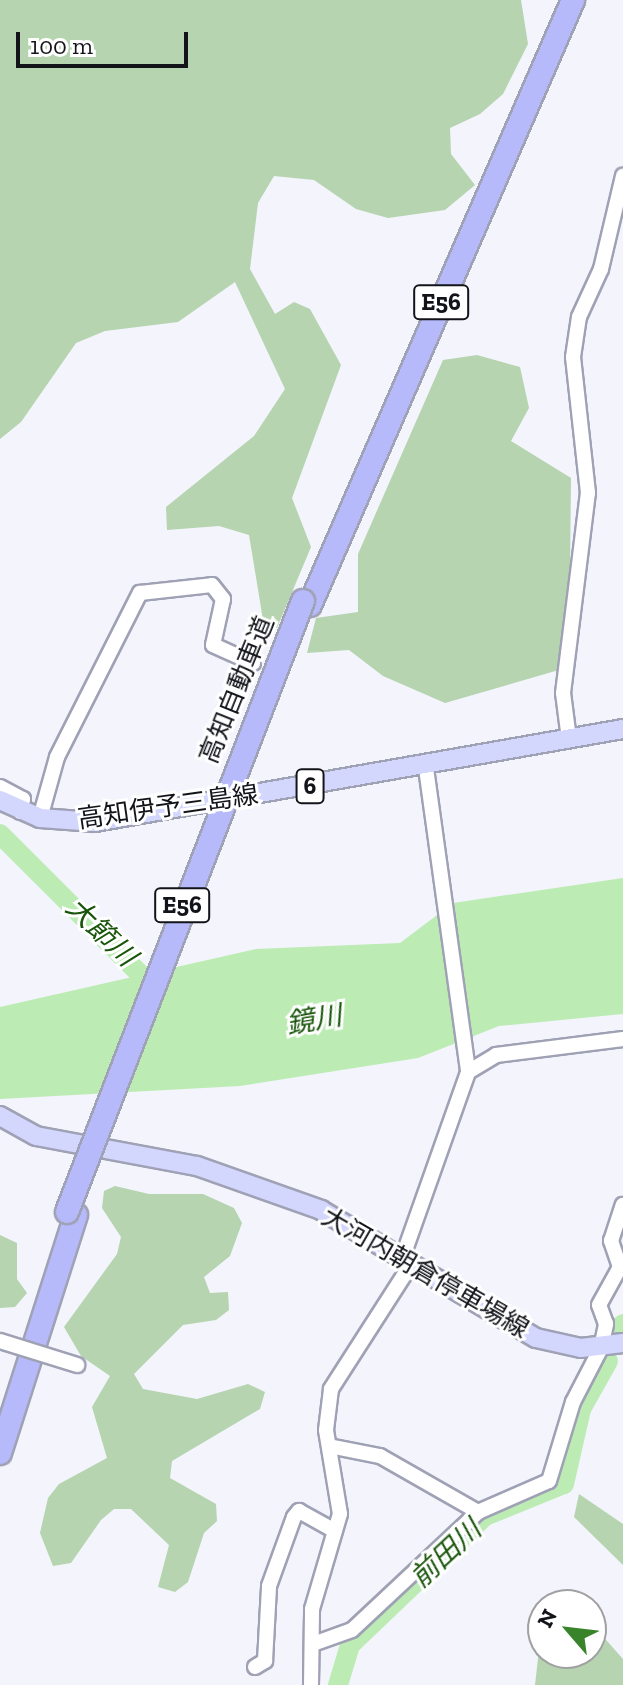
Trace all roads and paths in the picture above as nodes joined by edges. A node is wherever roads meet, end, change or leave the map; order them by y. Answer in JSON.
{"nodes":[{"id":1,"x":562,"y":0,"type":"edge"},
{"id":2,"x":573,"y":0,"type":"edge"},
{"id":3,"x":622,"y":184,"type":"edge"},
{"id":4,"x":307,"y":603,"type":"junction"},
{"id":5,"x":253,"y":663,"type":"dead end"},
{"id":6,"x":623,"y":729,"type":"edge"},
{"id":7,"x":569,"y":739,"type":"junction"},
{"id":8,"x":426,"y":768,"type":"junction"},
{"id":9,"x":0,"y":787,"type":"edge"},
{"id":10,"x":0,"y":800,"type":"edge"},
{"id":11,"x":20,"y":812,"type":"junction"},
{"id":12,"x":40,"y":818,"type":"junction"},
{"id":13,"x":623,"y":1039,"type":"edge"},
{"id":14,"x":467,"y":1068,"type":"junction"},
{"id":15,"x":0,"y":1116,"type":"edge"},
{"id":16,"x":623,"y":1205,"type":"edge"},
{"id":17,"x":72,"y":1213,"type":"junction"},
{"id":18,"x":407,"y":1260,"type":"junction"},
{"id":19,"x":0,"y":1341,"type":"edge"},
{"id":20,"x":623,"y":1343,"type":"edge"},
{"id":21,"x":601,"y":1348,"type":"junction"},
{"id":22,"x":77,"y":1365,"type":"dead end"},
{"id":23,"x":0,"y":1415,"type":"edge"},
{"id":24,"x":329,"y":1446,"type":"junction"},
{"id":25,"x":0,"y":1453,"type":"edge"},
{"id":26,"x":478,"y":1512,"type":"junction"},
{"id":27,"x":335,"y":1531,"type":"junction"},
{"id":28,"x":313,"y":1644,"type":"junction"},
{"id":29,"x":255,"y":1667,"type":"dead end"},
{"id":30,"x":311,"y":1685,"type":"edge"}],
"edges":[{"from":1,"to":4,"type":"highway","name":"高知自動車道","number":"E56"},
{"from":2,"to":4,"type":"highway","number":"E56"},
{"from":3,"to":7,"type":"street"},
{"from":4,"to":17,"type":"highway","name":"高知自動車道","number":"E56","bridge":true},
{"from":5,"to":12,"type":"street"},
{"from":6,"to":7,"type":"main road","name":"高知伊予三島線","number":"6"},
{"from":7,"to":8,"type":"main road","name":"高知伊予三島線","number":"6"},
{"from":8,"to":12,"type":"main road","name":"高知伊予三島線","number":"6"},
{"from":8,"to":14,"type":"street"},
{"from":9,"to":11,"type":"street"},
{"from":10,"to":11,"type":"main road","name":"高知伊予三島線","number":"6"},
{"from":11,"to":12,"type":"main road","name":"高知伊予三島線","number":"6"},
{"from":13,"to":14,"type":"street"},
{"from":14,"to":18,"type":"street"},
{"from":15,"to":18,"type":"main road","name":"大河内朝倉停車場線"},
{"from":16,"to":21,"type":"street"},
{"from":17,"to":23,"type":"highway","name":"高知自動車道","number":"E56"},
{"from":17,"to":25,"type":"highway","name":"高知自動車道","number":"E56"},
{"from":18,"to":21,"type":"main road","name":"大河内朝倉停車場線"},
{"from":18,"to":24,"type":"street"},
{"from":19,"to":22,"type":"street","bridge":true},
{"from":20,"to":21,"type":"main road","name":"大河内朝倉停車場線"},
{"from":21,"to":26,"type":"street"},
{"from":24,"to":26,"type":"street"},
{"from":24,"to":27,"type":"street"},
{"from":26,"to":28,"type":"street"},
{"from":27,"to":28,"type":"street"},
{"from":27,"to":29,"type":"street"},
{"from":28,"to":30,"type":"street"}]}
